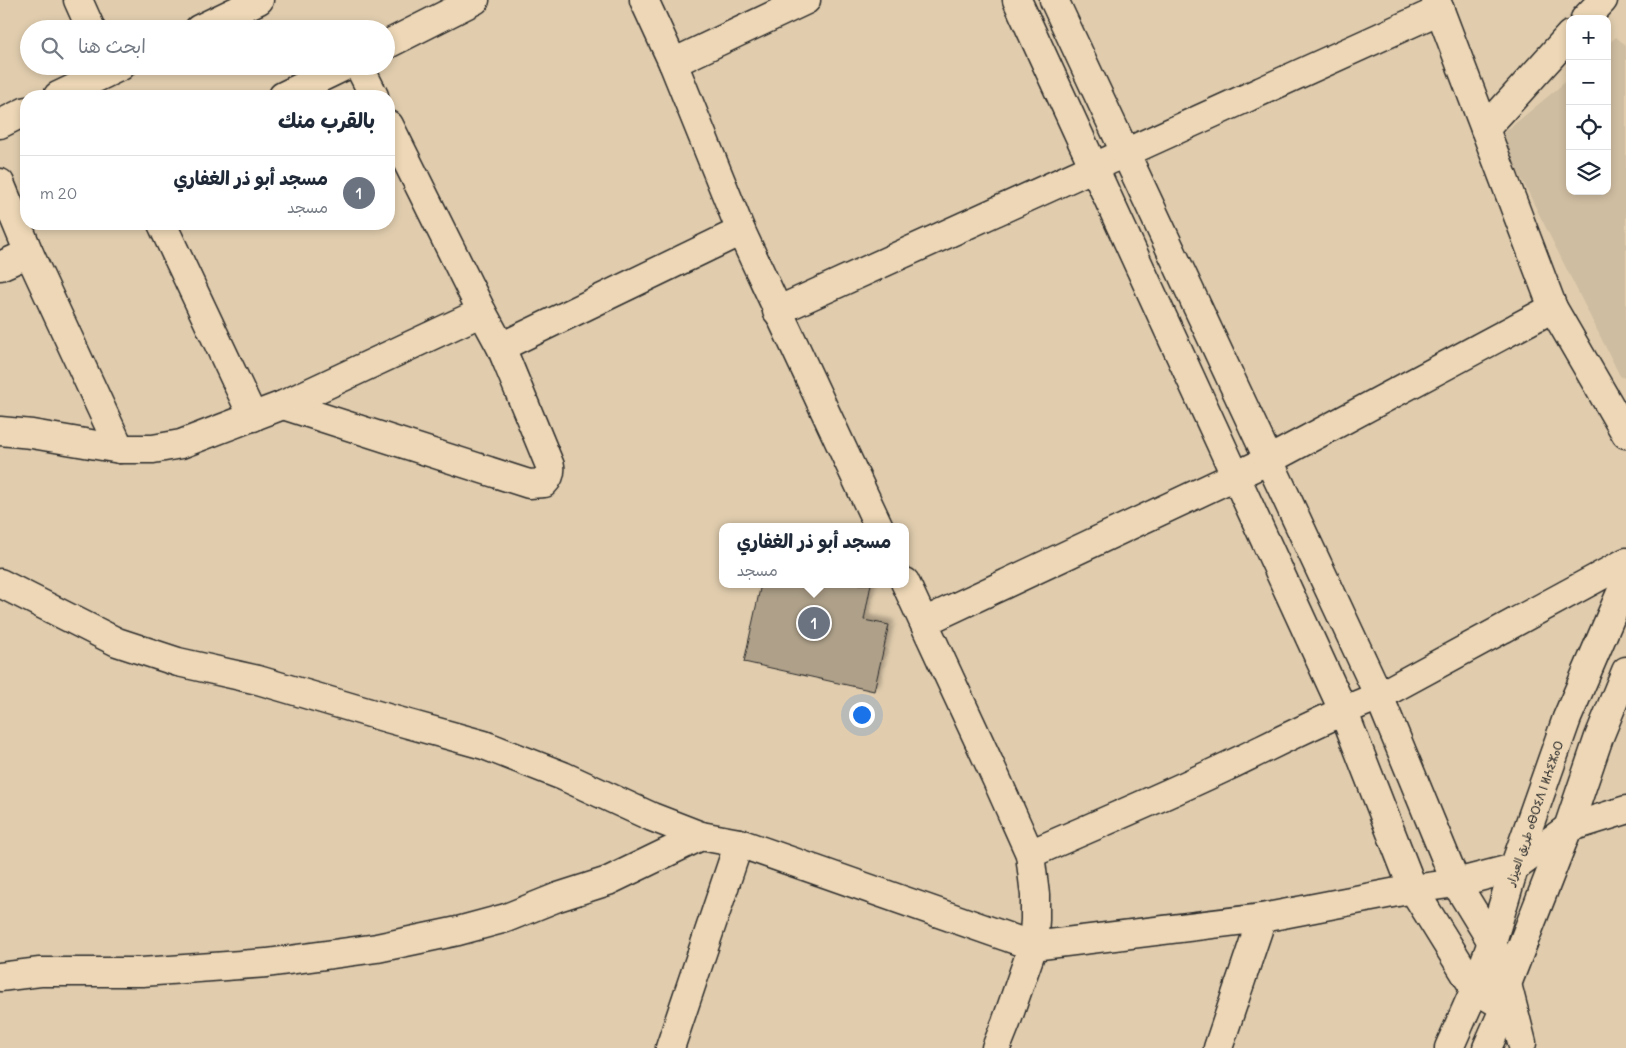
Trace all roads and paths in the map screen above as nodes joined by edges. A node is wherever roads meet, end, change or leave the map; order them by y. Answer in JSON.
{"nodes":[{"id":1,"x":78,"y":0,"type":"edge"},
{"id":2,"x":259,"y":0,"type":"edge"},
{"id":3,"x":475,"y":0,"type":"edge"},
{"id":4,"x":644,"y":0,"type":"edge"},
{"id":5,"x":806,"y":0,"type":"edge"},
{"id":6,"x":1016,"y":0,"type":"edge"},
{"id":7,"x":1054,"y":0,"type":"edge"},
{"id":8,"x":1603,"y":0,"type":"edge"},
{"id":9,"x":1438,"y":5,"type":"edge"},
{"id":10,"x":1589,"y":15,"type":"edge"},
{"id":11,"x":210,"y":16,"type":"edge"},
{"id":12,"x":86,"y":20,"type":"edge"},
{"id":13,"x":1566,"y":39,"type":"edge"},
{"id":14,"x":395,"y":41,"type":"edge"},
{"id":15,"x":673,"y":63,"type":"junction"},
{"id":16,"x":99,"y":75,"type":"edge"},
{"id":17,"x":326,"y":75,"type":"edge"},
{"id":18,"x":364,"y":75,"type":"edge"},
{"id":19,"x":70,"y":90,"type":"edge"},
{"id":20,"x":295,"y":90,"type":"edge"},
{"id":21,"x":371,"y":90,"type":"edge"},
{"id":22,"x":20,"y":114,"type":"edge"},
{"id":23,"x":0,"y":124,"type":"edge"},
{"id":24,"x":1485,"y":129,"type":"junction"},
{"id":25,"x":395,"y":137,"type":"edge"},
{"id":26,"x":1125,"y":153,"type":"junction"},
{"id":27,"x":1093,"y":167,"type":"junction"},
{"id":28,"x":0,"y":184,"type":"edge"},
{"id":29,"x":165,"y":230,"type":"edge"},
{"id":30,"x":741,"y":231,"type":"junction"},
{"id":31,"x":29,"y":253,"type":"junction"},
{"id":32,"x":0,"y":266,"type":"edge"},
{"id":33,"x":1553,"y":308,"type":"junction"},
{"id":34,"x":777,"y":311,"type":"junction"},
{"id":35,"x":482,"y":312,"type":"junction"},
{"id":36,"x":501,"y":346,"type":"junction"},
{"id":37,"x":283,"y":405,"type":"junction"},
{"id":38,"x":253,"y":417,"type":"junction"},
{"id":39,"x":0,"y":431,"type":"edge"},
{"id":40,"x":1626,"y":434,"type":"edge"},
{"id":41,"x":120,"y":450,"type":"junction"},
{"id":42,"x":1269,"y":460,"type":"junction"},
{"id":43,"x":1236,"y":476,"type":"junction"},
{"id":44,"x":877,"y":523,"type":"edge"},
{"id":45,"x":1626,"y":562,"type":"edge"},
{"id":46,"x":1626,"y":581,"type":"edge"},
{"id":47,"x":0,"y":583,"type":"edge"},
{"id":48,"x":908,"y":588,"type":"edge"},
{"id":49,"x":924,"y":622,"type":"junction"},
{"id":50,"x":1626,"y":671,"type":"edge"},
{"id":51,"x":1379,"y":696,"type":"junction"},
{"id":52,"x":1344,"y":710,"type":"junction"},
{"id":53,"x":1626,"y":810,"type":"edge"},
{"id":54,"x":1568,"y":828,"type":"junction"},
{"id":55,"x":701,"y":836,"type":"junction"},
{"id":56,"x":739,"y":843,"type":"junction"},
{"id":57,"x":1030,"y":854,"type":"junction"},
{"id":58,"x":1514,"y":868,"type":"junction"},
{"id":59,"x":1456,"y":883,"type":"junction"},
{"id":60,"x":1413,"y":889,"type":"junction"},
{"id":61,"x":1262,"y":918,"type":"junction"},
{"id":62,"x":1492,"y":942,"type":"junction"},
{"id":63,"x":1033,"y":946,"type":"junction"},
{"id":64,"x":0,"y":977,"type":"edge"},
{"id":65,"x":1474,"y":989,"type":"junction"},
{"id":66,"x":1506,"y":996,"type":"junction"},
{"id":67,"x":1523,"y":1046,"type":"edge"},
{"id":68,"x":670,"y":1048,"type":"edge"},
{"id":69,"x":996,"y":1048,"type":"edge"},
{"id":70,"x":1218,"y":1048,"type":"edge"},
{"id":71,"x":1449,"y":1048,"type":"edge"},
{"id":72,"x":1487,"y":1048,"type":"edge"}],
"edges":[{"from":1,"to":12,"type":"street"},
{"from":2,"to":11,"type":"street"},
{"from":3,"to":14,"type":"street"},
{"from":4,"to":15,"type":"street"},
{"from":5,"to":15,"type":"street"},
{"from":6,"to":27,"type":"street"},
{"from":7,"to":26,"type":"street"},
{"from":8,"to":10,"type":"street"},
{"from":9,"to":24,"type":"street"},
{"from":9,"to":26,"type":"street"},
{"from":13,"to":24,"type":"street"},
{"from":15,"to":30,"type":"street"},
{"from":16,"to":19,"type":"street"},
{"from":17,"to":20,"type":"street"},
{"from":18,"to":21,"type":"street"},
{"from":22,"to":23,"type":"street"},
{"from":24,"to":33,"type":"street"},
{"from":25,"to":35,"type":"street"},
{"from":26,"to":27,"type":"street"},
{"from":26,"to":42,"type":"street"},
{"from":27,"to":34,"type":"street"},
{"from":27,"to":43,"type":"street"},
{"from":28,"to":31,"type":"street"},
{"from":29,"to":38,"type":"street"},
{"from":30,"to":34,"type":"street"},
{"from":30,"to":36,"type":"street"},
{"from":31,"to":32,"type":"street"},
{"from":31,"to":41,"type":"street"},
{"from":33,"to":40,"type":"street"},
{"from":33,"to":42,"type":"street"},
{"from":34,"to":44,"type":"street"},
{"from":35,"to":36,"type":"street"},
{"from":35,"to":37,"type":"street"},
{"from":36,"to":37,"type":"street"},
{"from":37,"to":38,"type":"street"},
{"from":38,"to":41,"type":"street"},
{"from":39,"to":41,"type":"street"},
{"from":42,"to":43,"type":"street"},
{"from":42,"to":51,"type":"street"},
{"from":43,"to":49,"type":"street"},
{"from":43,"to":52,"type":"street"},
{"from":45,"to":51,"type":"street"},
{"from":46,"to":58,"type":"street","name":"طريق العيزار ⴰⴱⵔⵉⴷ ⵏ ⵍⵄⵉⵣⴰⵔ"},
{"from":47,"to":55,"type":"street"},
{"from":48,"to":49,"type":"street"},
{"from":49,"to":57,"type":"street"},
{"from":50,"to":54,"type":"street"},
{"from":51,"to":52,"type":"street"},
{"from":51,"to":59,"type":"street"},
{"from":52,"to":57,"type":"street"},
{"from":52,"to":60,"type":"street"},
{"from":53,"to":54,"type":"street"},
{"from":54,"to":58,"type":"street"},
{"from":54,"to":66,"type":"street"},
{"from":55,"to":56,"type":"street"},
{"from":55,"to":64,"type":"street"},
{"from":56,"to":63,"type":"street"},
{"from":56,"to":68,"type":"street"},
{"from":57,"to":63,"type":"street"},
{"from":58,"to":59,"type":"street"},
{"from":58,"to":62,"type":"street","name":"طريق العيزار ⴰⴱⵔⵉⴷ ⵏ ⵍⵄⵉⵣⴰⵔ"},
{"from":59,"to":60,"type":"street"},
{"from":59,"to":62,"type":"street"},
{"from":60,"to":61,"type":"street"},
{"from":60,"to":65,"type":"street"},
{"from":61,"to":63,"type":"street"},
{"from":61,"to":70,"type":"street"},
{"from":62,"to":65,"type":"street","name":"طريق العيزار ⴰⴱⵔⵉⴷ ⵏ ⵍⵄⵉⵣⴰⵔ"},
{"from":62,"to":66,"type":"street"},
{"from":63,"to":69,"type":"street"},
{"from":65,"to":66,"type":"street"},
{"from":65,"to":71,"type":"street","name":"طريق العيزار ⴰⴱⵔⵉⴷ ⵏ ⵍⵄⵉⵣⴰⵔ"},
{"from":66,"to":67,"type":"street"},
{"from":66,"to":72,"type":"street"}]}
